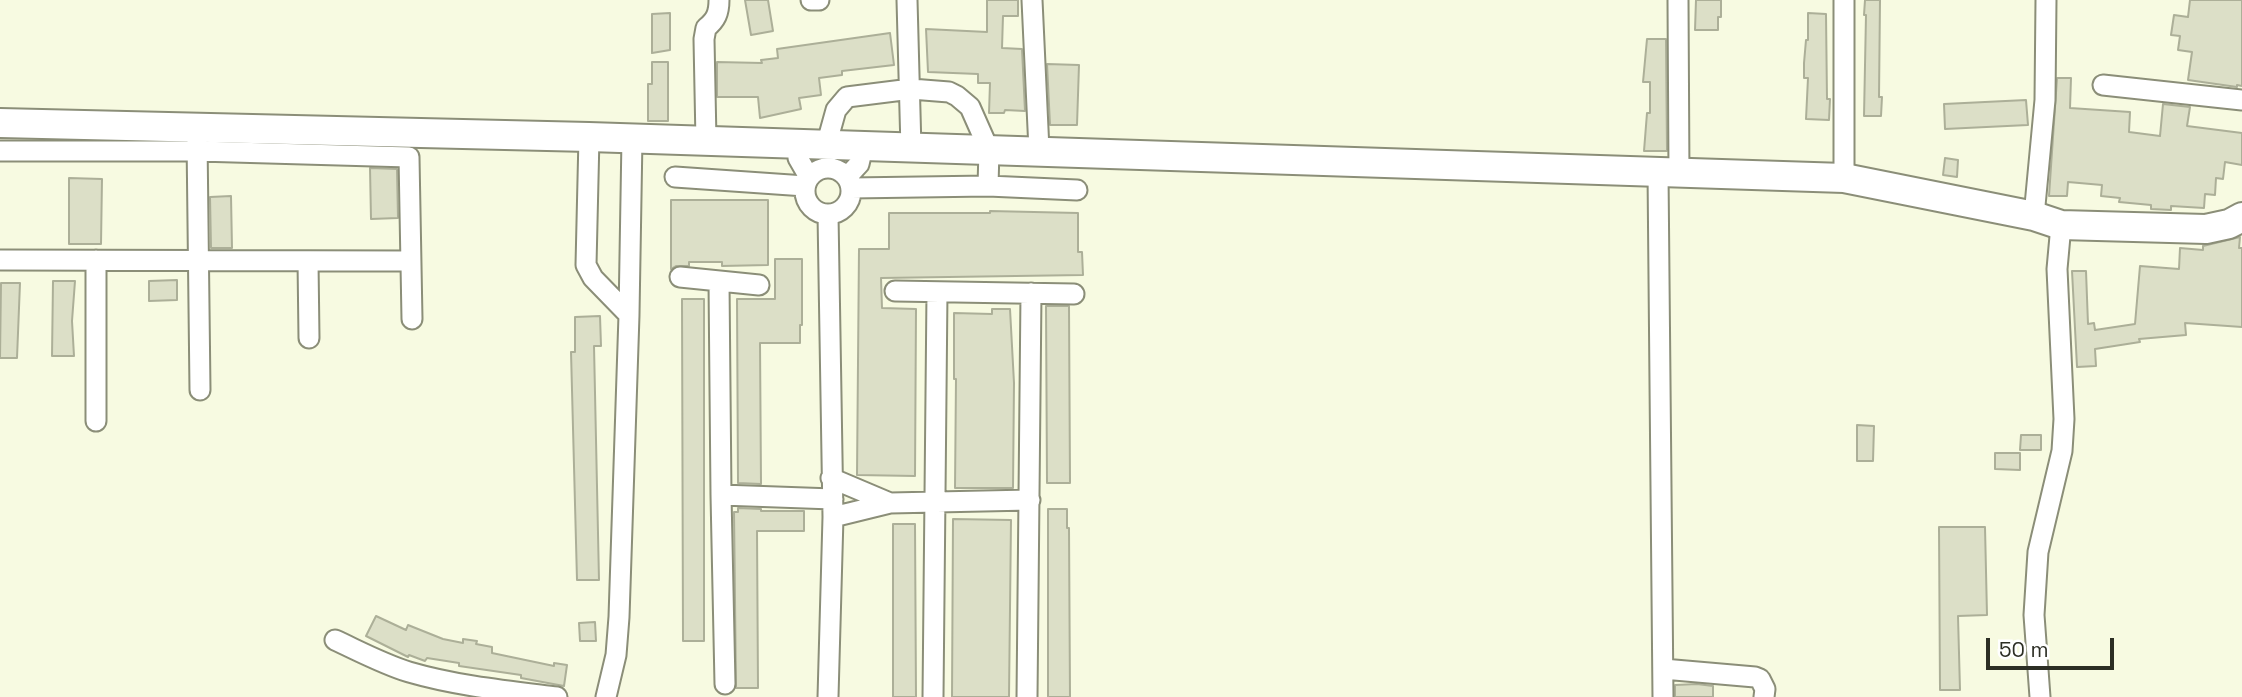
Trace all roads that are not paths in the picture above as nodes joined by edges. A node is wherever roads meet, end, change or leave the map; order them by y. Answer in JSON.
{"nodes":[{"id":1,"x":719,"y":0,"type":"edge"},
{"id":2,"x":811,"y":0,"type":"edge"},
{"id":3,"x":819,"y":0,"type":"edge"},
{"id":4,"x":1032,"y":0,"type":"edge"},
{"id":5,"x":1678,"y":0,"type":"edge"},
{"id":6,"x":1844,"y":0,"type":"edge"},
{"id":7,"x":2046,"y":0,"type":"edge"},
{"id":8,"x":912,"y":1,"type":"edge"},
{"id":9,"x":2103,"y":85,"type":"dead end"},
{"id":10,"x":911,"y":89,"type":"junction"},
{"id":11,"x":2242,"y":100,"type":"edge"},
{"id":12,"x":0,"y":123,"type":"edge"},
{"id":13,"x":589,"y":136,"type":"junction"},
{"id":14,"x":632,"y":138,"type":"junction"},
{"id":15,"x":197,"y":140,"type":"junction"},
{"id":16,"x":706,"y":141,"type":"junction"},
{"id":17,"x":409,"y":145,"type":"junction"},
{"id":18,"x":813,"y":145,"type":"junction"},
{"id":19,"x":863,"y":147,"type":"junction"},
{"id":20,"x":911,"y":149,"type":"junction"},
{"id":21,"x":989,"y":150,"type":"junction"},
{"id":22,"x":1039,"y":150,"type":"junction"},
{"id":23,"x":0,"y":151,"type":"edge"},
{"id":24,"x":1669,"y":173,"type":"junction"},
{"id":25,"x":675,"y":177,"type":"dead end"},
{"id":26,"x":1844,"y":178,"type":"junction"},
{"id":27,"x":807,"y":181,"type":"junction"},
{"id":28,"x":849,"y":183,"type":"junction"},
{"id":29,"x":988,"y":186,"type":"junction"},
{"id":30,"x":1077,"y":190,"type":"dead end"},
{"id":31,"x":828,"y":214,"type":"junction"},
{"id":32,"x":2034,"y":216,"type":"junction"},
{"id":33,"x":2241,"y":220,"type":"edge"},
{"id":34,"x":2061,"y":225,"type":"junction"},
{"id":35,"x":0,"y":260,"type":"edge"},
{"id":36,"x":96,"y":260,"type":"junction"},
{"id":37,"x":198,"y":261,"type":"junction"},
{"id":38,"x":308,"y":261,"type":"junction"},
{"id":39,"x":410,"y":261,"type":"junction"},
{"id":40,"x":680,"y":277,"type":"dead end"},
{"id":41,"x":719,"y":282,"type":"junction"},
{"id":42,"x":759,"y":285,"type":"dead end"},
{"id":43,"x":895,"y":291,"type":"dead end"},
{"id":44,"x":937,"y":292,"type":"junction"},
{"id":45,"x":1031,"y":293,"type":"junction"},
{"id":46,"x":1074,"y":294,"type":"dead end"},
{"id":47,"x":629,"y":315,"type":"junction"},
{"id":48,"x":412,"y":319,"type":"dead end"},
{"id":49,"x":309,"y":338,"type":"dead end"},
{"id":50,"x":200,"y":390,"type":"dead end"},
{"id":51,"x":96,"y":421,"type":"dead end"},
{"id":52,"x":831,"y":478,"type":"junction"},
{"id":53,"x":721,"y":495,"type":"junction"},
{"id":54,"x":1030,"y":499,"type":"junction"},
{"id":55,"x":936,"y":502,"type":"junction"},
{"id":56,"x":890,"y":503,"type":"junction"},
{"id":57,"x":833,"y":508,"type":"junction"},
{"id":58,"x":335,"y":640,"type":"dead end"},
{"id":59,"x":1663,"y":669,"type":"junction"},
{"id":60,"x":725,"y":684,"type":"dead end"},
{"id":61,"x":557,"y":697,"type":"edge"},
{"id":62,"x":606,"y":697,"type":"edge"},
{"id":63,"x":828,"y":697,"type":"edge"},
{"id":64,"x":933,"y":697,"type":"edge"},
{"id":65,"x":1027,"y":697,"type":"edge"},
{"id":66,"x":1663,"y":697,"type":"edge"},
{"id":67,"x":1764,"y":697,"type":"edge"},
{"id":68,"x":2040,"y":697,"type":"edge"}],
"edges":[{"from":1,"to":16,"type":"street"},
{"from":2,"to":3,"type":"street"},
{"from":4,"to":22,"type":"street"},
{"from":5,"to":24,"type":"street"},
{"from":6,"to":26,"type":"street"},
{"from":7,"to":32,"type":"street"},
{"from":8,"to":10,"type":"street"},
{"from":9,"to":11,"type":"street"},
{"from":10,"to":18,"type":"street"},
{"from":10,"to":20,"type":"street"},
{"from":10,"to":21,"type":"street"},
{"from":12,"to":15,"type":"street"},
{"from":13,"to":14,"type":"street"},
{"from":13,"to":17,"type":"street"},
{"from":13,"to":47,"type":"street"},
{"from":14,"to":16,"type":"street"},
{"from":14,"to":47,"type":"street"},
{"from":15,"to":17,"type":"street"},
{"from":15,"to":23,"type":"street"},
{"from":15,"to":37,"type":"street"},
{"from":16,"to":18,"type":"street"},
{"from":17,"to":39,"type":"street"},
{"from":18,"to":19,"type":"street"},
{"from":18,"to":27,"type":"street"},
{"from":19,"to":20,"type":"street"},
{"from":19,"to":28,"type":"street"},
{"from":20,"to":21,"type":"street"},
{"from":21,"to":22,"type":"street"},
{"from":21,"to":29,"type":"street"},
{"from":22,"to":24,"type":"street"},
{"from":24,"to":26,"type":"street"},
{"from":24,"to":59,"type":"street"},
{"from":25,"to":27,"type":"street"},
{"from":26,"to":32,"type":"street"},
{"from":27,"to":28,"type":"street"},
{"from":27,"to":31,"type":"street"},
{"from":28,"to":29,"type":"street"},
{"from":28,"to":31,"type":"street"},
{"from":29,"to":30,"type":"street"},
{"from":31,"to":52,"type":"street"},
{"from":32,"to":34,"type":"street"},
{"from":33,"to":34,"type":"street"},
{"from":34,"to":68,"type":"street"},
{"from":35,"to":36,"type":"street"},
{"from":36,"to":37,"type":"street"},
{"from":36,"to":51,"type":"street"},
{"from":37,"to":38,"type":"street"},
{"from":37,"to":50,"type":"street"},
{"from":38,"to":39,"type":"street"},
{"from":38,"to":49,"type":"street"},
{"from":39,"to":48,"type":"street"},
{"from":40,"to":41,"type":"street"},
{"from":41,"to":42,"type":"street"},
{"from":41,"to":53,"type":"street"},
{"from":43,"to":44,"type":"street"},
{"from":44,"to":45,"type":"street"},
{"from":44,"to":55,"type":"street"},
{"from":45,"to":46,"type":"street"},
{"from":45,"to":54,"type":"street"},
{"from":47,"to":62,"type":"street"},
{"from":52,"to":56,"type":"street"},
{"from":52,"to":57,"type":"street"},
{"from":53,"to":57,"type":"street"},
{"from":53,"to":60,"type":"street"},
{"from":54,"to":55,"type":"street"},
{"from":54,"to":65,"type":"street"},
{"from":55,"to":56,"type":"street"},
{"from":55,"to":64,"type":"street"},
{"from":56,"to":57,"type":"street"},
{"from":57,"to":63,"type":"street"},
{"from":58,"to":61,"type":"street"},
{"from":59,"to":66,"type":"street"},
{"from":59,"to":67,"type":"street"}]}
